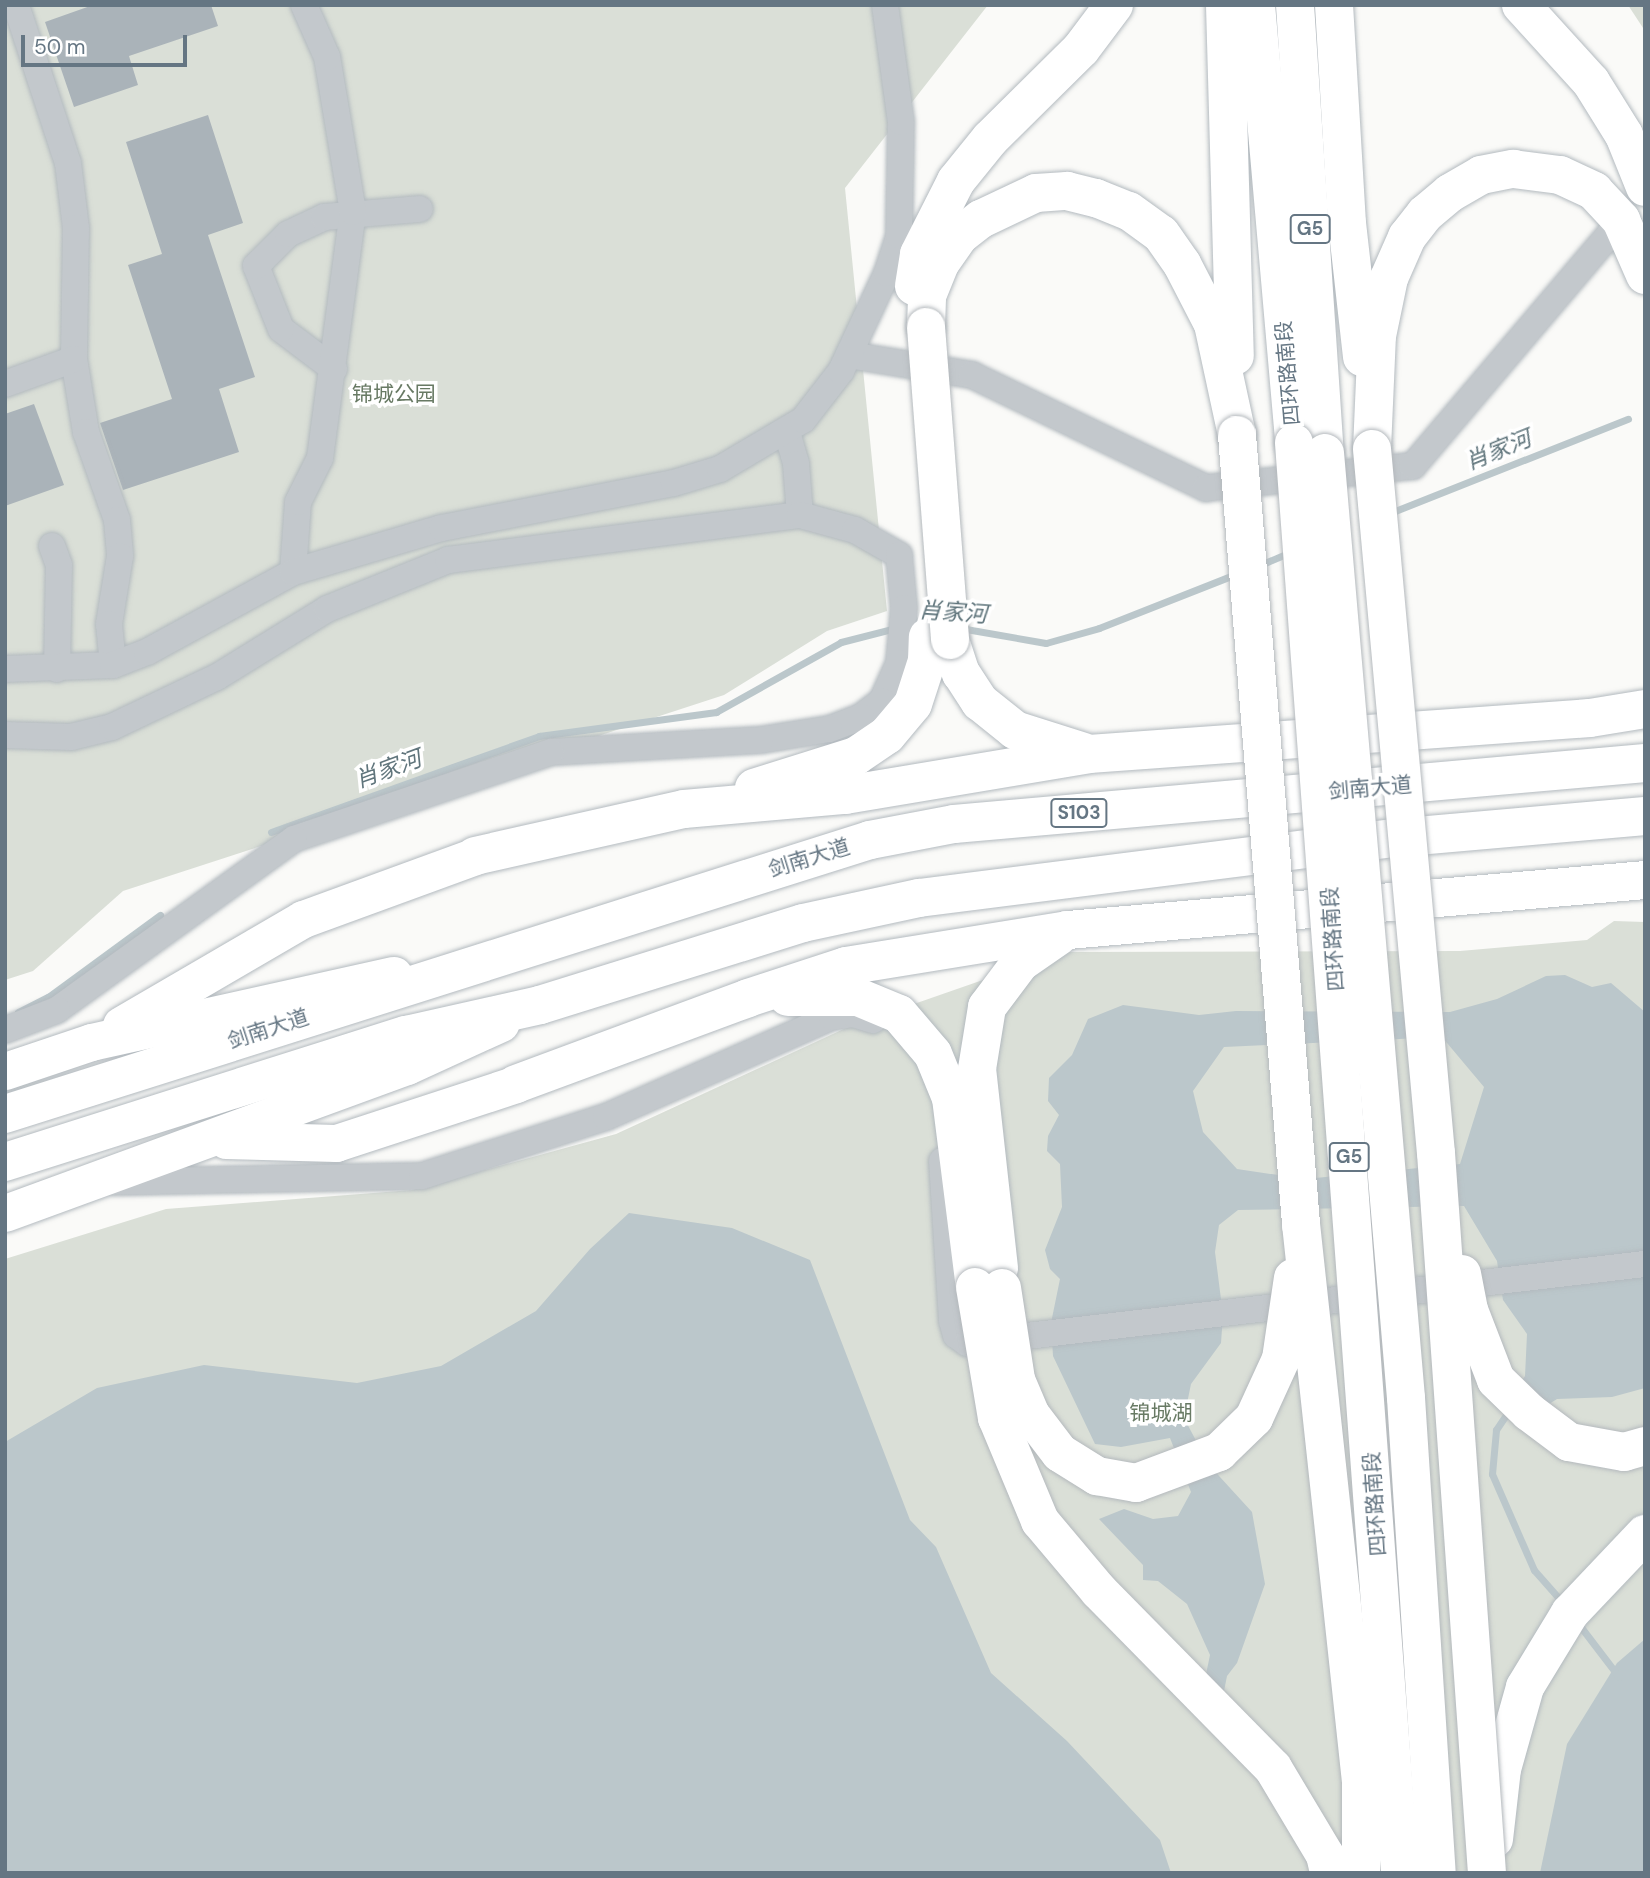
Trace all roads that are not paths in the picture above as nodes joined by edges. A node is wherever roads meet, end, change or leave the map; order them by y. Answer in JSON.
{"nodes":[{"id":1,"x":16,"y":5,"type":"edge"},
{"id":2,"x":304,"y":5,"type":"edge"},
{"id":3,"x":885,"y":5,"type":"edge"},
{"id":4,"x":1114,"y":5,"type":"edge"},
{"id":5,"x":1225,"y":5,"type":"edge"},
{"id":6,"x":1256,"y":5,"type":"edge"},
{"id":7,"x":1295,"y":5,"type":"edge"},
{"id":8,"x":1334,"y":5,"type":"edge"},
{"id":9,"x":1521,"y":5,"type":"edge"},
{"id":10,"x":1645,"y":187,"type":"edge"},
{"id":11,"x":420,"y":209,"type":"dead end"},
{"id":12,"x":353,"y":212,"type":"junction"},
{"id":13,"x":1616,"y":227,"type":"tunnel mouth"},
{"id":14,"x":1645,"y":275,"type":"edge"},
{"id":15,"x":918,"y":328,"type":"junction"},
{"id":16,"x":849,"y":355,"type":"junction"},
{"id":17,"x":74,"y":359,"type":"junction"},
{"id":18,"x":334,"y":369,"type":"junction"},
{"id":19,"x":5,"y":384,"type":"edge"},
{"id":20,"x":787,"y":432,"type":"junction"},
{"id":21,"x":1237,"y":435,"type":"junction"},
{"id":22,"x":1309,"y":448,"type":"junction"},
{"id":23,"x":1372,"y":449,"type":"junction"},
{"id":24,"x":800,"y":515,"type":"junction"},
{"id":25,"x":52,"y":546,"type":"dead end"},
{"id":26,"x":293,"y":572,"type":"junction"},
{"id":27,"x":921,"y":632,"type":"junction"},
{"id":28,"x":113,"y":665,"type":"junction"},
{"id":29,"x":5,"y":669,"type":"edge"},
{"id":30,"x":57,"y":669,"type":"junction"},
{"id":31,"x":1645,"y":687,"type":"edge"},
{"id":32,"x":1645,"y":709,"type":"edge"},
{"id":33,"x":1590,"y":718,"type":"junction"},
{"id":34,"x":5,"y":735,"type":"edge"},
{"id":35,"x":1089,"y":754,"type":"junction"},
{"id":36,"x":1645,"y":763,"type":"edge"},
{"id":37,"x":684,"y":808,"type":"junction"},
{"id":38,"x":1645,"y":816,"type":"edge"},
{"id":39,"x":475,"y":856,"type":"joint"},
{"id":40,"x":1645,"y":880,"type":"edge"},
{"id":41,"x":1559,"y":887,"type":"junction"},
{"id":42,"x":1645,"y":906,"type":"edge"},
{"id":43,"x":1068,"y":930,"type":"junction"},
{"id":44,"x":528,"y":946,"type":"junction"},
{"id":45,"x":748,"y":998,"type":"junction"},
{"id":46,"x":540,"y":1004,"type":"junction"},
{"id":47,"x":5,"y":1030,"type":"edge"},
{"id":48,"x":91,"y":1042,"type":"junction"},
{"id":49,"x":5,"y":1071,"type":"edge"},
{"id":50,"x":516,"y":1084,"type":"joint"},
{"id":51,"x":5,"y":1114,"type":"edge"},
{"id":52,"x":207,"y":1139,"type":"junction"},
{"id":53,"x":1436,"y":1153,"type":"junction"},
{"id":54,"x":5,"y":1162,"type":"edge"},
{"id":55,"x":91,"y":1182,"type":"junction"},
{"id":56,"x":5,"y":1213,"type":"edge"},
{"id":57,"x":1301,"y":1224,"type":"junction"},
{"id":58,"x":1645,"y":1264,"type":"edge"},
{"id":59,"x":988,"y":1287,"type":"junction"},
{"id":60,"x":1645,"y":1446,"type":"edge"},
{"id":61,"x":1645,"y":1534,"type":"edge"},
{"id":62,"x":1329,"y":1873,"type":"edge"},
{"id":63,"x":1361,"y":1873,"type":"edge"},
{"id":64,"x":1399,"y":1873,"type":"edge"},
{"id":65,"x":1437,"y":1873,"type":"edge"},
{"id":66,"x":1487,"y":1873,"type":"edge"},
{"id":67,"x":1494,"y":1873,"type":"edge"}],
"edges":[{"from":1,"to":17,"type":"street"},
{"from":2,"to":12,"type":"street"},
{"from":3,"to":16,"type":"street"},
{"from":4,"to":15,"type":"highway"},
{"from":5,"to":21,"type":"highway"},
{"from":6,"to":22,"type":"highway","name":"四环路南段","number":"G5"},
{"from":7,"to":22,"type":"highway","name":"四环路南段","number":"G5"},
{"from":8,"to":23,"type":"highway"},
{"from":9,"to":10,"type":"highway"},
{"from":11,"to":12,"type":"street"},
{"from":12,"to":18,"type":"street"},
{"from":12,"to":18,"type":"street"},
{"from":13,"to":16,"type":"street"},
{"from":14,"to":23,"type":"highway"},
{"from":15,"to":21,"type":"highway"},
{"from":15,"to":27,"type":"highway","bridge":true},
{"from":16,"to":20,"type":"street"},
{"from":17,"to":19,"type":"street"},
{"from":17,"to":28,"type":"street"},
{"from":18,"to":26,"type":"street"},
{"from":20,"to":24,"type":"street"},
{"from":20,"to":26,"type":"street"},
{"from":21,"to":57,"type":"highway","bridge":true},
{"from":22,"to":64,"type":"highway","name":"四环路南段","number":"G5","bridge":true},
{"from":22,"to":65,"type":"highway","name":"四环路南段","number":"G5","bridge":true},
{"from":23,"to":53,"type":"highway","bridge":true},
{"from":24,"to":27,"type":"street"},
{"from":24,"to":34,"type":"street"},
{"from":25,"to":30,"type":"street"},
{"from":26,"to":28,"type":"street"},
{"from":27,"to":35,"type":"highway"},
{"from":27,"to":37,"type":"highway"},
{"from":27,"to":47,"type":"street"},
{"from":28,"to":30,"type":"street"},
{"from":29,"to":30,"type":"street"},
{"from":31,"to":33,"type":"highway"},
{"from":32,"to":33,"type":"highway"},
{"from":33,"to":35,"type":"highway"},
{"from":35,"to":37,"type":"highway"},
{"from":36,"to":44,"type":"highway","name":"剑南大道","number":"S103"},
{"from":37,"to":39,"type":"highway"},
{"from":38,"to":46,"type":"highway"},
{"from":39,"to":48,"type":"main road"},
{"from":40,"to":41,"type":"highway"},
{"from":41,"to":42,"type":"highway"},
{"from":41,"to":43,"type":"highway"},
{"from":43,"to":45,"type":"highway"},
{"from":43,"to":59,"type":"highway"},
{"from":44,"to":48,"type":"main road"},
{"from":44,"to":51,"type":"highway","name":"剑南大道"},
{"from":45,"to":50,"type":"highway"},
{"from":45,"to":59,"type":"highway"},
{"from":46,"to":52,"type":"main road"},
{"from":46,"to":54,"type":"highway"},
{"from":48,"to":49,"type":"main road"},
{"from":50,"to":52,"type":"main road"},
{"from":52,"to":55,"type":"main road"},
{"from":53,"to":60,"type":"highway","bridge":true},
{"from":53,"to":66,"type":"highway","bridge":true},
{"from":55,"to":56,"type":"main road"},
{"from":55,"to":58,"type":"street"},
{"from":57,"to":59,"type":"highway","bridge":true},
{"from":57,"to":63,"type":"highway","bridge":true},
{"from":59,"to":62,"type":"highway","bridge":true},
{"from":61,"to":67,"type":"highway"}]}
